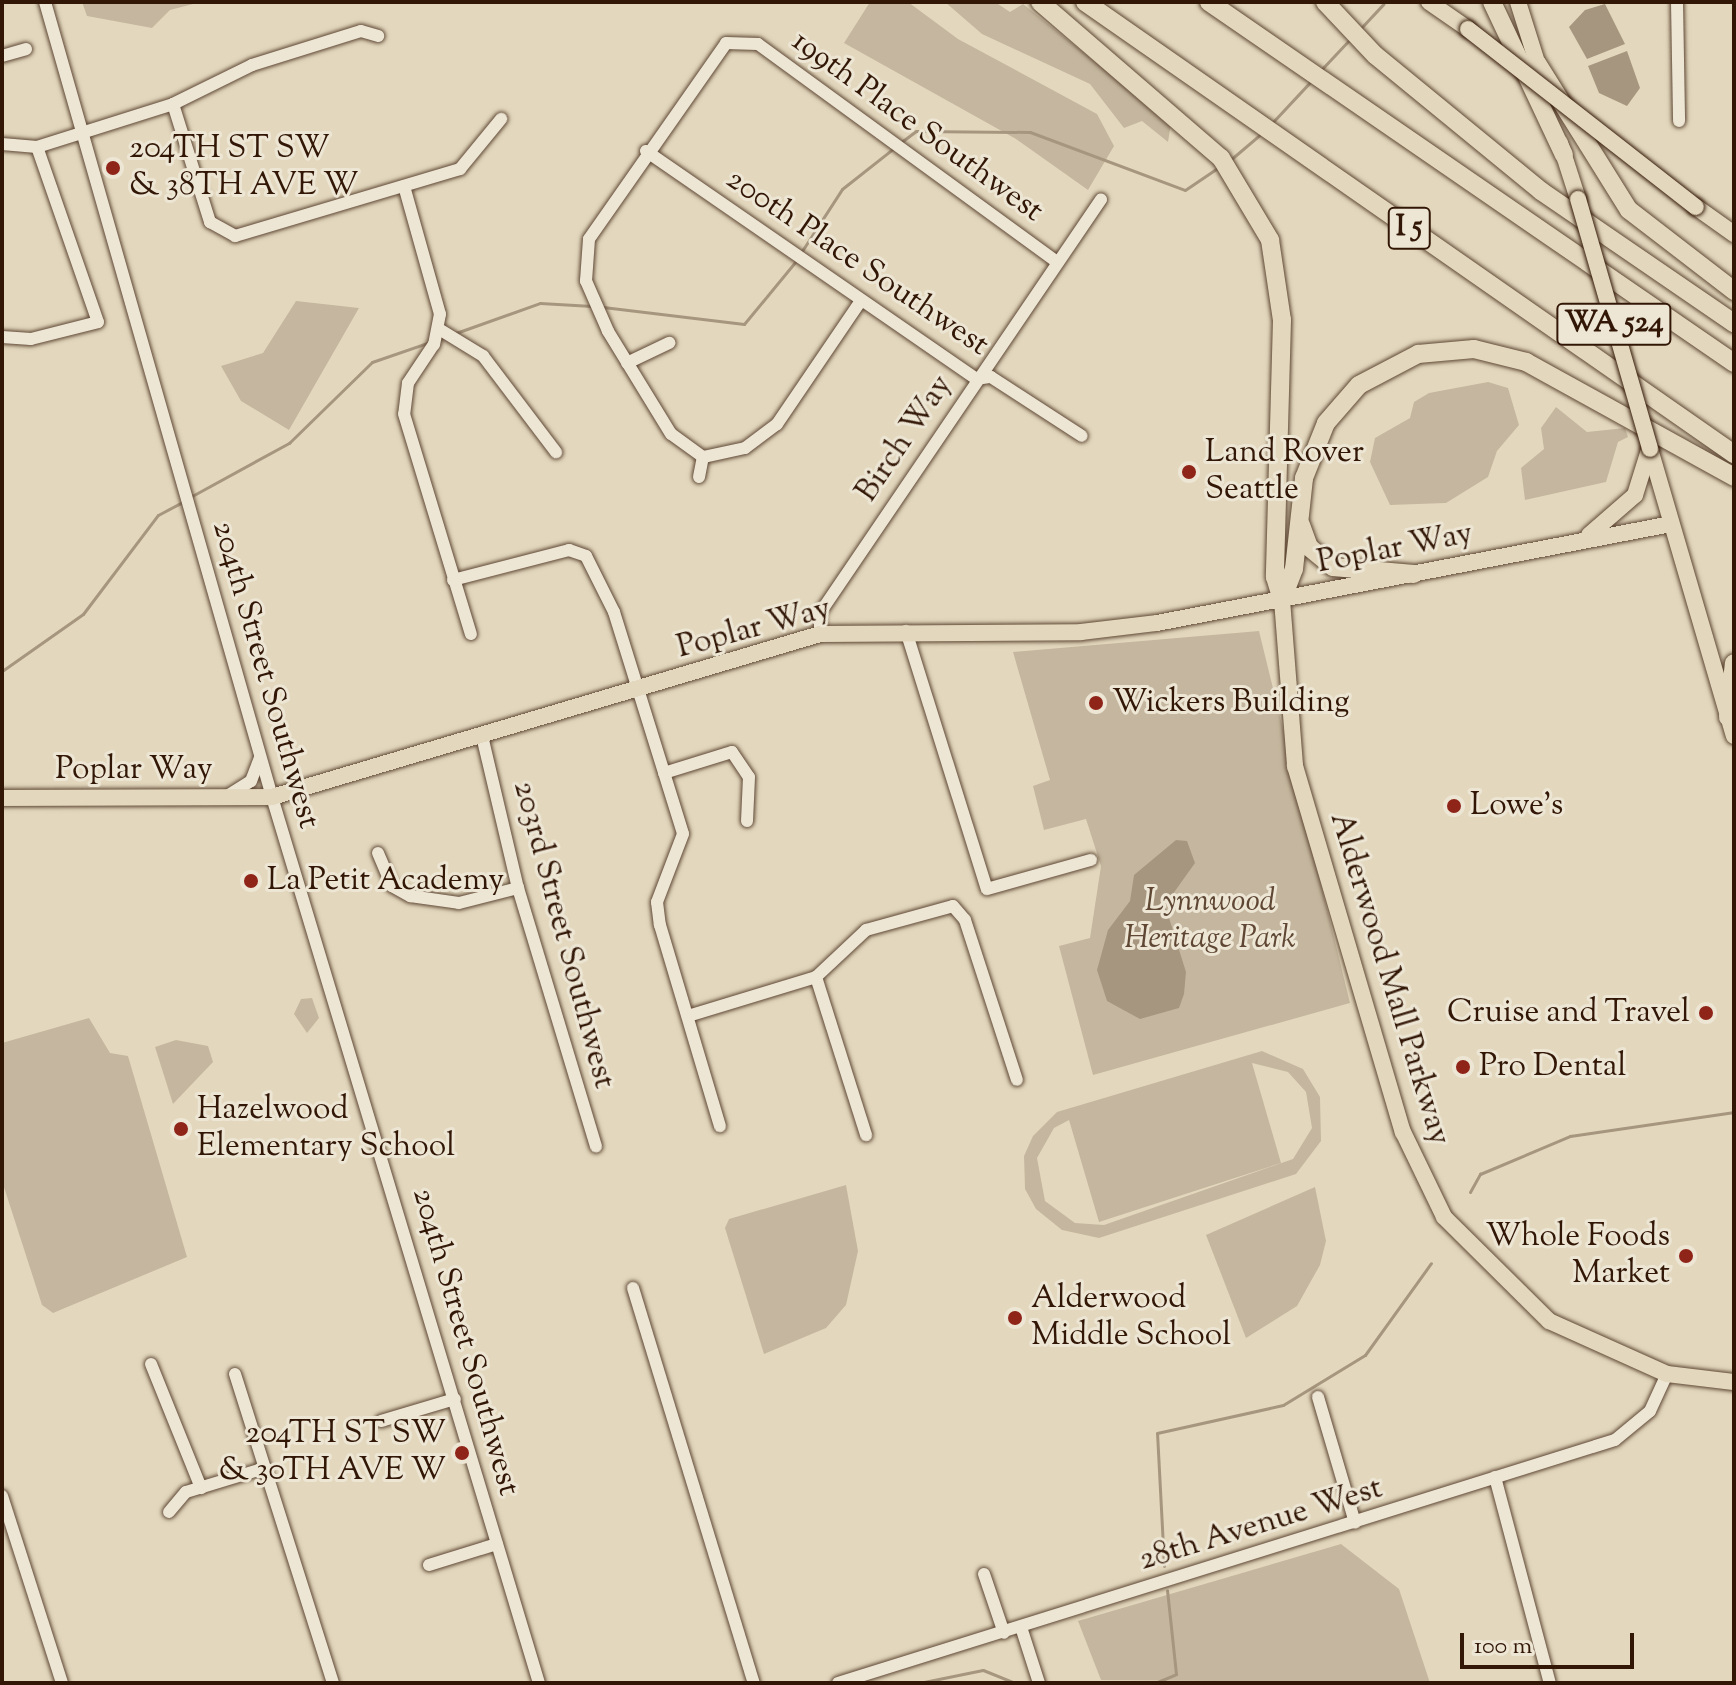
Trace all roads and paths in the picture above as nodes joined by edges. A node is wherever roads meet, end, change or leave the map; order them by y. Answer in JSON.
{"nodes":[{"id":1,"x":45,"y":2,"type":"edge"},
{"id":2,"x":1040,"y":2,"type":"edge"},
{"id":3,"x":1085,"y":2,"type":"edge"},
{"id":4,"x":1209,"y":2,"type":"edge"},
{"id":5,"x":1325,"y":2,"type":"edge"},
{"id":6,"x":1429,"y":2,"type":"edge"},
{"id":7,"x":1492,"y":2,"type":"edge"},
{"id":8,"x":1518,"y":2,"type":"edge"},
{"id":9,"x":1677,"y":2,"type":"edge"},
{"id":10,"x":378,"y":36,"type":"dead end"},
{"id":11,"x":26,"y":49,"type":"dead end"},
{"id":12,"x":2,"y":56,"type":"edge"},
{"id":13,"x":1537,"y":63,"type":"junction"},
{"id":14,"x":173,"y":104,"type":"junction"},
{"id":15,"x":501,"y":119,"type":"dead end"},
{"id":16,"x":1679,"y":121,"type":"dead end"},
{"id":17,"x":81,"y":129,"type":"junction"},
{"id":18,"x":2,"y":144,"type":"edge"},
{"id":19,"x":37,"y":147,"type":"junction"},
{"id":20,"x":646,"y":151,"type":"junction"},
{"id":21,"x":1564,"y":155,"type":"junction"},
{"id":22,"x":404,"y":186,"type":"junction"},
{"id":23,"x":1101,"y":200,"type":"dead end"},
{"id":24,"x":1734,"y":234,"type":"edge"},
{"id":25,"x":1056,"y":261,"type":"junction"},
{"id":26,"x":1734,"y":291,"type":"edge"},
{"id":27,"x":860,"y":302,"type":"junction"},
{"id":28,"x":1734,"y":323,"type":"edge"},
{"id":29,"x":439,"y":329,"type":"junction"},
{"id":30,"x":2,"y":337,"type":"edge"},
{"id":31,"x":669,"y":343,"type":"dead end"},
{"id":32,"x":627,"y":363,"type":"junction"},
{"id":33,"x":1734,"y":363,"type":"edge"},
{"id":34,"x":976,"y":379,"type":"junction"},
{"id":35,"x":1082,"y":436,"type":"dead end"},
{"id":36,"x":1650,"y":449,"type":"junction"},
{"id":37,"x":556,"y":452,"type":"dead end"},
{"id":38,"x":1734,"y":454,"type":"edge"},
{"id":39,"x":703,"y":457,"type":"junction"},
{"id":40,"x":699,"y":477,"type":"dead end"},
{"id":41,"x":1734,"y":477,"type":"edge"},
{"id":42,"x":1300,"y":518,"type":"junction"},
{"id":43,"x":1671,"y":524,"type":"junction"},
{"id":44,"x":1574,"y":542,"type":"junction"},
{"id":45,"x":1414,"y":574,"type":"junction"},
{"id":46,"x":453,"y":580,"type":"junction"},
{"id":47,"x":1282,"y":600,"type":"junction"},
{"id":48,"x":906,"y":631,"type":"junction"},
{"id":49,"x":471,"y":634,"type":"dead end"},
{"id":50,"x":820,"y":634,"type":"junction"},
{"id":51,"x":1734,"y":663,"type":"edge"},
{"id":52,"x":639,"y":689,"type":"junction"},
{"id":53,"x":1728,"y":717,"type":"junction"},
{"id":54,"x":482,"y":736,"type":"junction"},
{"id":55,"x":1734,"y":736,"type":"edge"},
{"id":56,"x":260,"y":755,"type":"junction"},
{"id":57,"x":664,"y":773,"type":"junction"},
{"id":58,"x":272,"y":797,"type":"junction"},
{"id":59,"x":2,"y":798,"type":"edge"},
{"id":60,"x":224,"y":798,"type":"junction"},
{"id":61,"x":747,"y":821,"type":"dead end"},
{"id":62,"x":378,"y":853,"type":"dead end"},
{"id":63,"x":1091,"y":860,"type":"dead end"},
{"id":64,"x":518,"y":888,"type":"junction"},
{"id":65,"x":816,"y":977,"type":"junction"},
{"id":66,"x":688,"y":1016,"type":"junction"},
{"id":67,"x":1017,"y":1080,"type":"dead end"},
{"id":68,"x":720,"y":1126,"type":"dead end"},
{"id":69,"x":866,"y":1135,"type":"dead end"},
{"id":70,"x":596,"y":1147,"type":"dead end"},
{"id":71,"x":633,"y":1288,"type":"dead end"},
{"id":72,"x":151,"y":1364,"type":"dead end"},
{"id":73,"x":235,"y":1374,"type":"dead end"},
{"id":74,"x":1667,"y":1374,"type":"junction"},
{"id":75,"x":1734,"y":1382,"type":"edge"},
{"id":76,"x":1318,"y":1397,"type":"dead end"},
{"id":77,"x":455,"y":1399,"type":"junction"},
{"id":78,"x":381,"y":1421,"type":"dead end"},
{"id":79,"x":265,"y":1468,"type":"junction"},
{"id":80,"x":1495,"y":1477,"type":"junction"},
{"id":81,"x":201,"y":1488,"type":"junction"},
{"id":82,"x":2,"y":1496,"type":"edge"},
{"id":83,"x":169,"y":1512,"type":"dead end"},
{"id":84,"x":1355,"y":1523,"type":"junction"},
{"id":85,"x":497,"y":1544,"type":"junction"},
{"id":86,"x":429,"y":1565,"type":"dead end"},
{"id":87,"x":984,"y":1574,"type":"dead end"},
{"id":88,"x":1021,"y":1627,"type":"junction"},
{"id":89,"x":1004,"y":1633,"type":"junction"},
{"id":90,"x":62,"y":1683,"type":"edge"},
{"id":91,"x":333,"y":1683,"type":"edge"},
{"id":92,"x":539,"y":1683,"type":"edge"},
{"id":93,"x":754,"y":1683,"type":"edge"},
{"id":94,"x":838,"y":1683,"type":"edge"},
{"id":95,"x":1039,"y":1683,"type":"edge"},
{"id":96,"x":1550,"y":1683,"type":"edge"}],
"edges":[{"from":1,"to":17,"type":"street","name":"204th Street Southwest"},
{"from":2,"to":47,"type":"highway"},
{"from":3,"to":38,"type":"highway","number":"I 5"},
{"from":4,"to":33,"type":"highway","number":"I 5"},
{"from":5,"to":28,"type":"highway"},
{"from":6,"to":24,"type":"main road","bridge":true},
{"from":7,"to":21,"type":"highway"},
{"from":8,"to":13,"type":"main road","number":"WA 524"},
{"from":9,"to":16,"type":"street"},
{"from":10,"to":14,"type":"street"},
{"from":11,"to":12,"type":"street"},
{"from":13,"to":21,"type":"main road","number":"WA 524"},
{"from":13,"to":26,"type":"highway"},
{"from":14,"to":17,"type":"street"},
{"from":14,"to":22,"type":"street"},
{"from":15,"to":22,"type":"street"},
{"from":17,"to":19,"type":"street"},
{"from":17,"to":56,"type":"street","name":"204th Street Southwest"},
{"from":18,"to":19,"type":"street"},
{"from":19,"to":30,"type":"street"},
{"from":20,"to":25,"type":"street","name":"199th Place Southwest"},
{"from":20,"to":27,"type":"street","name":"200th Place Southwest"},
{"from":20,"to":32,"type":"street"},
{"from":21,"to":36,"type":"main road","number":"WA 524","bridge":true},
{"from":22,"to":29,"type":"street"},
{"from":23,"to":25,"type":"street","name":"Birch Way"},
{"from":25,"to":34,"type":"street","name":"Birch Way"},
{"from":27,"to":34,"type":"street","name":"200th Place Southwest"},
{"from":27,"to":39,"type":"street"},
{"from":29,"to":37,"type":"street"},
{"from":29,"to":46,"type":"street"},
{"from":31,"to":32,"type":"street"},
{"from":32,"to":39,"type":"street"},
{"from":34,"to":35,"type":"street","name":"200th Place Southwest"},
{"from":34,"to":50,"type":"street","name":"Birch Way"},
{"from":36,"to":43,"type":"main road","number":"WA 524"},
{"from":36,"to":44,"type":"main road"},
{"from":39,"to":40,"type":"street"},
{"from":41,"to":42,"type":"highway"},
{"from":42,"to":45,"type":"highway"},
{"from":42,"to":47,"type":"highway"},
{"from":43,"to":44,"type":"main road","name":"Poplar Way"},
{"from":43,"to":53,"type":"main road","number":"WA 524"},
{"from":44,"to":45,"type":"main road","name":"Poplar Way"},
{"from":45,"to":47,"type":"main road","name":"Poplar Way"},
{"from":46,"to":49,"type":"street"},
{"from":46,"to":52,"type":"street"},
{"from":47,"to":48,"type":"main road","name":"Poplar Way"},
{"from":47,"to":74,"type":"main road","name":"Alderwood Mall Parkway"},
{"from":48,"to":50,"type":"main road","name":"Poplar Way"},
{"from":48,"to":63,"type":"street"},
{"from":50,"to":52,"type":"main road","name":"Poplar Way"},
{"from":51,"to":53,"type":"highway"},
{"from":52,"to":54,"type":"main road","name":"Poplar Way"},
{"from":52,"to":57,"type":"street"},
{"from":53,"to":55,"type":"main road","number":"WA 524"},
{"from":54,"to":58,"type":"main road","name":"Poplar Way"},
{"from":54,"to":64,"type":"street","name":"203rd Street Southwest"},
{"from":56,"to":58,"type":"street","name":"204th Street Southwest"},
{"from":56,"to":60,"type":"street"},
{"from":57,"to":61,"type":"street"},
{"from":57,"to":66,"type":"street"},
{"from":58,"to":60,"type":"main road","name":"Poplar Way"},
{"from":58,"to":77,"type":"street","name":"204th Street Southwest"},
{"from":59,"to":60,"type":"main road","name":"Poplar Way"},
{"from":62,"to":64,"type":"street"},
{"from":64,"to":70,"type":"street","name":"203rd Street Southwest"},
{"from":65,"to":66,"type":"street"},
{"from":65,"to":67,"type":"street"},
{"from":65,"to":69,"type":"street"},
{"from":66,"to":68,"type":"street"},
{"from":71,"to":93,"type":"street"},
{"from":72,"to":81,"type":"street"},
{"from":73,"to":79,"type":"street"},
{"from":74,"to":75,"type":"main road","name":"Alderwood Mall Parkway"},
{"from":74,"to":80,"type":"street","name":"28th Avenue West"},
{"from":76,"to":84,"type":"street"},
{"from":77,"to":78,"type":"street"},
{"from":77,"to":85,"type":"street","name":"204th Street Southwest"},
{"from":79,"to":81,"type":"street"},
{"from":79,"to":91,"type":"street"},
{"from":80,"to":84,"type":"street","name":"28th Avenue West"},
{"from":80,"to":96,"type":"street"},
{"from":81,"to":83,"type":"street"},
{"from":82,"to":90,"type":"street"},
{"from":84,"to":88,"type":"street","name":"28th Avenue West"},
{"from":85,"to":86,"type":"street"},
{"from":85,"to":92,"type":"street","name":"204th Street Southwest"},
{"from":87,"to":89,"type":"street"},
{"from":88,"to":89,"type":"street","name":"28th Avenue West"},
{"from":88,"to":95,"type":"street"},
{"from":89,"to":94,"type":"street","name":"28th Avenue West"}]}
